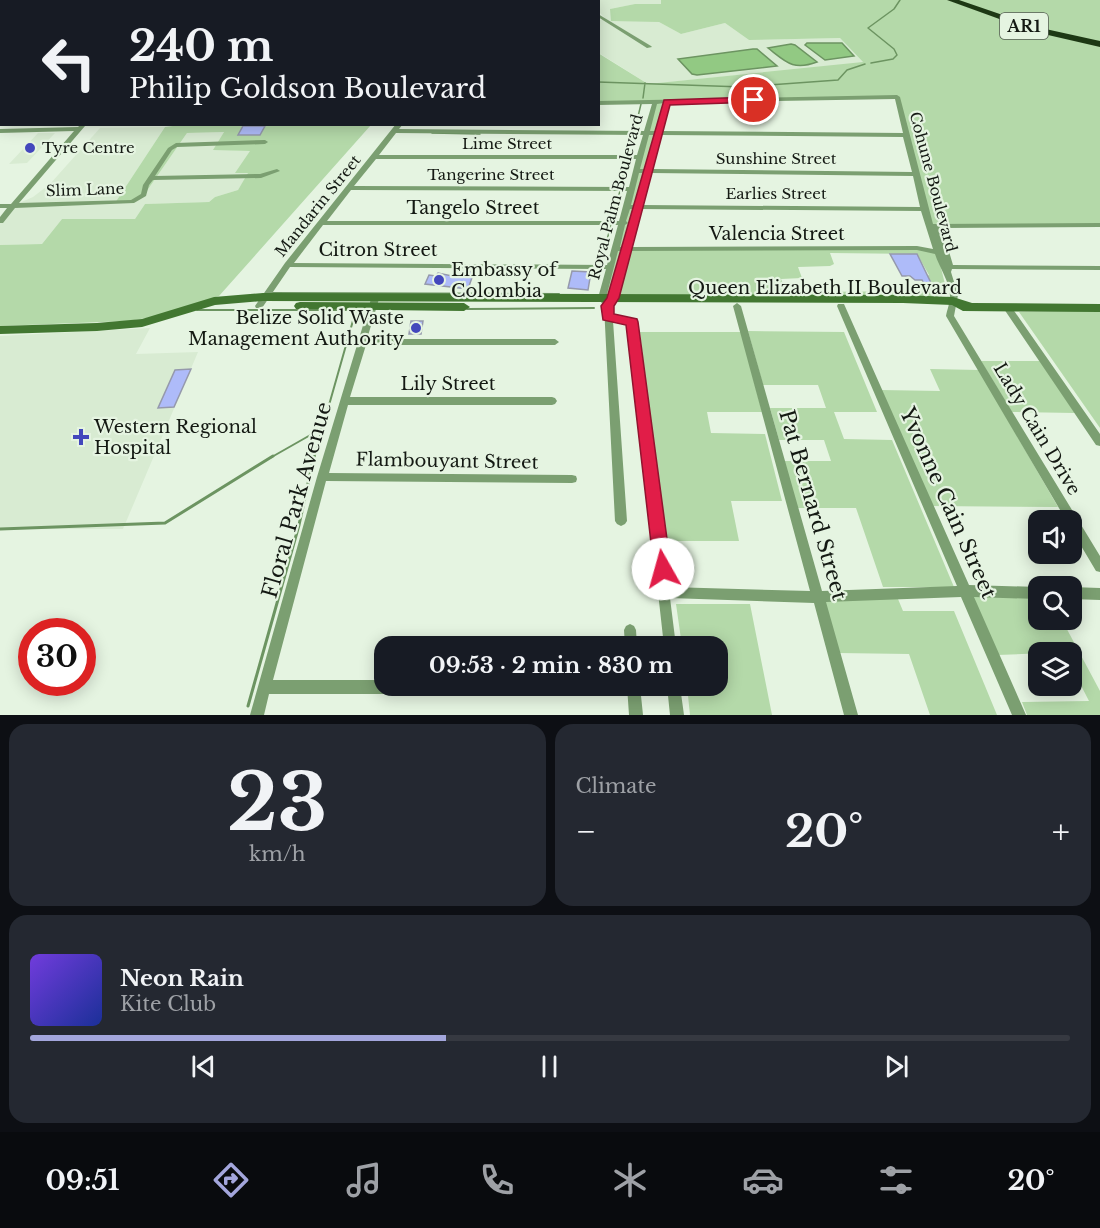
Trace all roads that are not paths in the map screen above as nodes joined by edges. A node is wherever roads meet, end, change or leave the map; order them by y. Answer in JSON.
{"nodes":[{"id":1,"x":951,"y":0,"type":"edge"},
{"id":2,"x":600,"y":16,"type":"edge"},
{"id":3,"x":1100,"y":44,"type":"edge"},
{"id":4,"x":649,"y":47,"type":"dead end"},
{"id":5,"x":655,"y":102,"type":"junction"},
{"id":6,"x":667,"y":102,"type":"junction"},
{"id":7,"x":600,"y":103,"type":"edge"},
{"id":8,"x":398,"y":128,"type":"edge"},
{"id":9,"x":0,"y":131,"type":"edge"},
{"id":10,"x":646,"y":132,"type":"junction"},
{"id":11,"x":656,"y":134,"type":"junction"},
{"id":12,"x":906,"y":135,"type":"junction"},
{"id":13,"x":265,"y":142,"type":"dead end"},
{"id":14,"x":374,"y":157,"type":"junction"},
{"id":15,"x":639,"y":157,"type":"junction"},
{"id":16,"x":277,"y":171,"type":"dead end"},
{"id":17,"x":636,"y":171,"type":"junction"},
{"id":18,"x":646,"y":171,"type":"junction"},
{"id":19,"x":915,"y":174,"type":"junction"},
{"id":20,"x":151,"y":178,"type":"junction"},
{"id":21,"x":350,"y":188,"type":"junction"},
{"id":22,"x":632,"y":189,"type":"junction"},
{"id":23,"x":0,"y":206,"type":"edge"},
{"id":24,"x":12,"y":206,"type":"junction"},
{"id":25,"x":633,"y":207,"type":"junction"},
{"id":26,"x":924,"y":209,"type":"junction"},
{"id":27,"x":0,"y":221,"type":"edge"},
{"id":28,"x":322,"y":223,"type":"junction"},
{"id":29,"x":624,"y":224,"type":"junction"},
{"id":30,"x":1100,"y":225,"type":"edge"},
{"id":31,"x":933,"y":226,"type":"junction"},
{"id":32,"x":616,"y":249,"type":"junction"},
{"id":33,"x":626,"y":249,"type":"junction"},
{"id":34,"x":937,"y":252,"type":"junction"},
{"id":35,"x":288,"y":265,"type":"junction"},
{"id":36,"x":611,"y":267,"type":"junction"},
{"id":37,"x":1100,"y":268,"type":"edge"},
{"id":38,"x":947,"y":269,"type":"junction"},
{"id":39,"x":261,"y":302,"type":"junction"},
{"id":40,"x":374,"y":302,"type":"junction"},
{"id":41,"x":797,"y":302,"type":"junction"},
{"id":42,"x":905,"y":303,"type":"junction"},
{"id":43,"x":952,"y":304,"type":"junction"},
{"id":44,"x":608,"y":305,"type":"junction"},
{"id":45,"x":737,"y":306,"type":"junction"},
{"id":46,"x":841,"y":306,"type":"junction"},
{"id":47,"x":1007,"y":307,"type":"junction"},
{"id":48,"x":1100,"y":308,"type":"edge"},
{"id":49,"x":0,"y":330,"type":"edge"},
{"id":50,"x":362,"y":342,"type":"junction"},
{"id":51,"x":555,"y":342,"type":"dead end"},
{"id":52,"x":552,"y":400,"type":"dead end"},
{"id":53,"x":344,"y":401,"type":"junction"},
{"id":54,"x":1100,"y":442,"type":"edge"},
{"id":55,"x":322,"y":477,"type":"junction"},
{"id":56,"x":572,"y":479,"type":"dead end"},
{"id":57,"x":621,"y":521,"type":"dead end"},
{"id":58,"x":1100,"y":567,"type":"edge"},
{"id":59,"x":965,"y":591,"type":"junction"},
{"id":60,"x":665,"y":592,"type":"junction"},
{"id":61,"x":1028,"y":592,"type":"edge"},
{"id":62,"x":1082,"y":593,"type":"edge"},
{"id":63,"x":1100,"y":594,"type":"edge"},
{"id":64,"x":818,"y":597,"type":"junction"},
{"id":65,"x":630,"y":630,"type":"dead end"},
{"id":66,"x":630,"y":636,"type":"edge"},
{"id":67,"x":669,"y":636,"type":"edge"},
{"id":68,"x":266,"y":687,"type":"junction"},
{"id":69,"x":374,"y":687,"type":"edge"},
{"id":70,"x":635,"y":696,"type":"edge"},
{"id":71,"x":675,"y":696,"type":"edge"},
{"id":72,"x":258,"y":715,"type":"edge"},
{"id":73,"x":636,"y":715,"type":"edge"},
{"id":74,"x":677,"y":715,"type":"edge"},
{"id":75,"x":851,"y":715,"type":"edge"},
{"id":76,"x":1019,"y":715,"type":"edge"}],
"edges":[{"from":1,"to":3,"type":"highway","number":"AR1"},
{"from":2,"to":4,"type":"street"},
{"from":5,"to":6,"type":"street"},
{"from":5,"to":7,"type":"street"},
{"from":5,"to":10,"type":"street","name":"Royal Palm Boulevard"},
{"from":6,"to":11,"type":"street","name":"Royal Palm Boulevard"},
{"from":6,"to":12,"type":"street","name":"Cohune Boulevard"},
{"from":8,"to":10,"type":"street"},
{"from":8,"to":14,"type":"street","name":"Mandarin Street"},
{"from":9,"to":24,"type":"street"},
{"from":10,"to":11,"type":"street"},
{"from":10,"to":15,"type":"street","name":"Royal Palm Boulevard"},
{"from":11,"to":12,"type":"street"},
{"from":11,"to":18,"type":"street","name":"Royal Palm Boulevard"},
{"from":12,"to":19,"type":"street","name":"Cohune Boulevard"},
{"from":13,"to":20,"type":"street","name":"Slim Lane"},
{"from":14,"to":15,"type":"street","name":"Lime Street"},
{"from":14,"to":21,"type":"street","name":"Mandarin Street"},
{"from":15,"to":17,"type":"street","name":"Royal Palm Boulevard"},
{"from":16,"to":20,"type":"street"},
{"from":17,"to":18,"type":"street","name":"Sunshine Street"},
{"from":17,"to":22,"type":"street","name":"Royal Palm Boulevard"},
{"from":18,"to":19,"type":"street","name":"Sunshine Street"},
{"from":18,"to":25,"type":"street","name":"Royal Palm Boulevard"},
{"from":19,"to":26,"type":"street","name":"Cohune Boulevard"},
{"from":20,"to":24,"type":"street","name":"Slim Lane"},
{"from":21,"to":22,"type":"street","name":"Tangerine Street"},
{"from":21,"to":28,"type":"street","name":"Mandarin Street"},
{"from":22,"to":25,"type":"street","name":"Royal Palm Boulevard"},
{"from":23,"to":24,"type":"street","name":"Slim Lane"},
{"from":24,"to":27,"type":"street"},
{"from":25,"to":26,"type":"street","name":"Earlies Street"},
{"from":25,"to":29,"type":"street","name":"Royal Palm Boulevard"},
{"from":25,"to":33,"type":"street","name":"Royal Palm Boulevard"},
{"from":26,"to":31,"type":"street","name":"Cohune Boulevard"},
{"from":28,"to":29,"type":"street","name":"Tangelo Street"},
{"from":28,"to":35,"type":"street","name":"Mandarin Street"},
{"from":29,"to":32,"type":"street","name":"Royal Palm Boulevard"},
{"from":30,"to":31,"type":"street"},
{"from":31,"to":34,"type":"street","name":"Cohune Boulevard"},
{"from":31,"to":38,"type":"street","name":"Cohune Boulevard"},
{"from":32,"to":33,"type":"street","name":"Valencia Street"},
{"from":32,"to":36,"type":"street","name":"Royal Palm Boulevard"},
{"from":33,"to":34,"type":"street","name":"Valencia Street"},
{"from":33,"to":44,"type":"street","name":"Royal Palm Boulevard"},
{"from":34,"to":38,"type":"street","name":"Cohune Boulevard"},
{"from":35,"to":36,"type":"street","name":"Citron Street"},
{"from":35,"to":39,"type":"street","name":"Mandarin Street"},
{"from":36,"to":44,"type":"street","name":"Royal Palm Boulevard"},
{"from":37,"to":38,"type":"street"},
{"from":38,"to":43,"type":"street","name":"Cohune Boulevard"},
{"from":39,"to":40,"type":"street","name":"Queen Elizabeth II Boulevard"},
{"from":39,"to":49,"type":"street","name":"Queen Elizabeth II Boulevard"},
{"from":40,"to":44,"type":"street","name":"Queen Elizabeth II Boulevard"},
{"from":40,"to":50,"type":"street","name":"Floral Park Avenue"},
{"from":41,"to":42,"type":"street","name":"Queen Elizabeth II Boulevard"},
{"from":41,"to":44,"type":"street","name":"Queen Elizabeth II Boulevard"},
{"from":41,"to":45,"type":"street","name":"Queen Elizabeth II Boulevard"},
{"from":41,"to":46,"type":"street","name":"Queen Elizabeth II Boulevard"},
{"from":42,"to":43,"type":"street","name":"Queen Elizabeth II Boulevard"},
{"from":42,"to":46,"type":"street","name":"Queen Elizabeth II Boulevard"},
{"from":43,"to":47,"type":"street","name":"Queen Elizabeth II Boulevard"},
{"from":43,"to":58,"type":"street","name":"Lady Cain Drive"},
{"from":44,"to":45,"type":"street","name":"Queen Elizabeth II Boulevard"},
{"from":44,"to":57,"type":"street"},
{"from":44,"to":60,"type":"street"},
{"from":45,"to":64,"type":"street","name":"Pat Bernard Street"},
{"from":46,"to":59,"type":"street","name":"Yvonne Cain Street"},
{"from":47,"to":48,"type":"street","name":"Queen Elizabeth II Boulevard"},
{"from":47,"to":54,"type":"street"},
{"from":50,"to":51,"type":"street"},
{"from":50,"to":53,"type":"street","name":"Floral Park Avenue"},
{"from":52,"to":53,"type":"street","name":"Lily Street"},
{"from":53,"to":55,"type":"street","name":"Floral Park Avenue"},
{"from":55,"to":56,"type":"street","name":"Flambouyant Street"},
{"from":55,"to":68,"type":"street","name":"Floral Park Avenue"},
{"from":59,"to":61,"type":"street"},
{"from":59,"to":64,"type":"street"},
{"from":59,"to":76,"type":"street","name":"Yvonne Cain Street"},
{"from":60,"to":64,"type":"street"},
{"from":60,"to":67,"type":"street"},
{"from":62,"to":63,"type":"street"},
{"from":64,"to":75,"type":"street","name":"Pat Bernard Street"},
{"from":65,"to":66,"type":"street"},
{"from":68,"to":69,"type":"street"},
{"from":68,"to":72,"type":"street","name":"Floral Park Avenue"},
{"from":70,"to":73,"type":"street"},
{"from":71,"to":74,"type":"street"}]}
